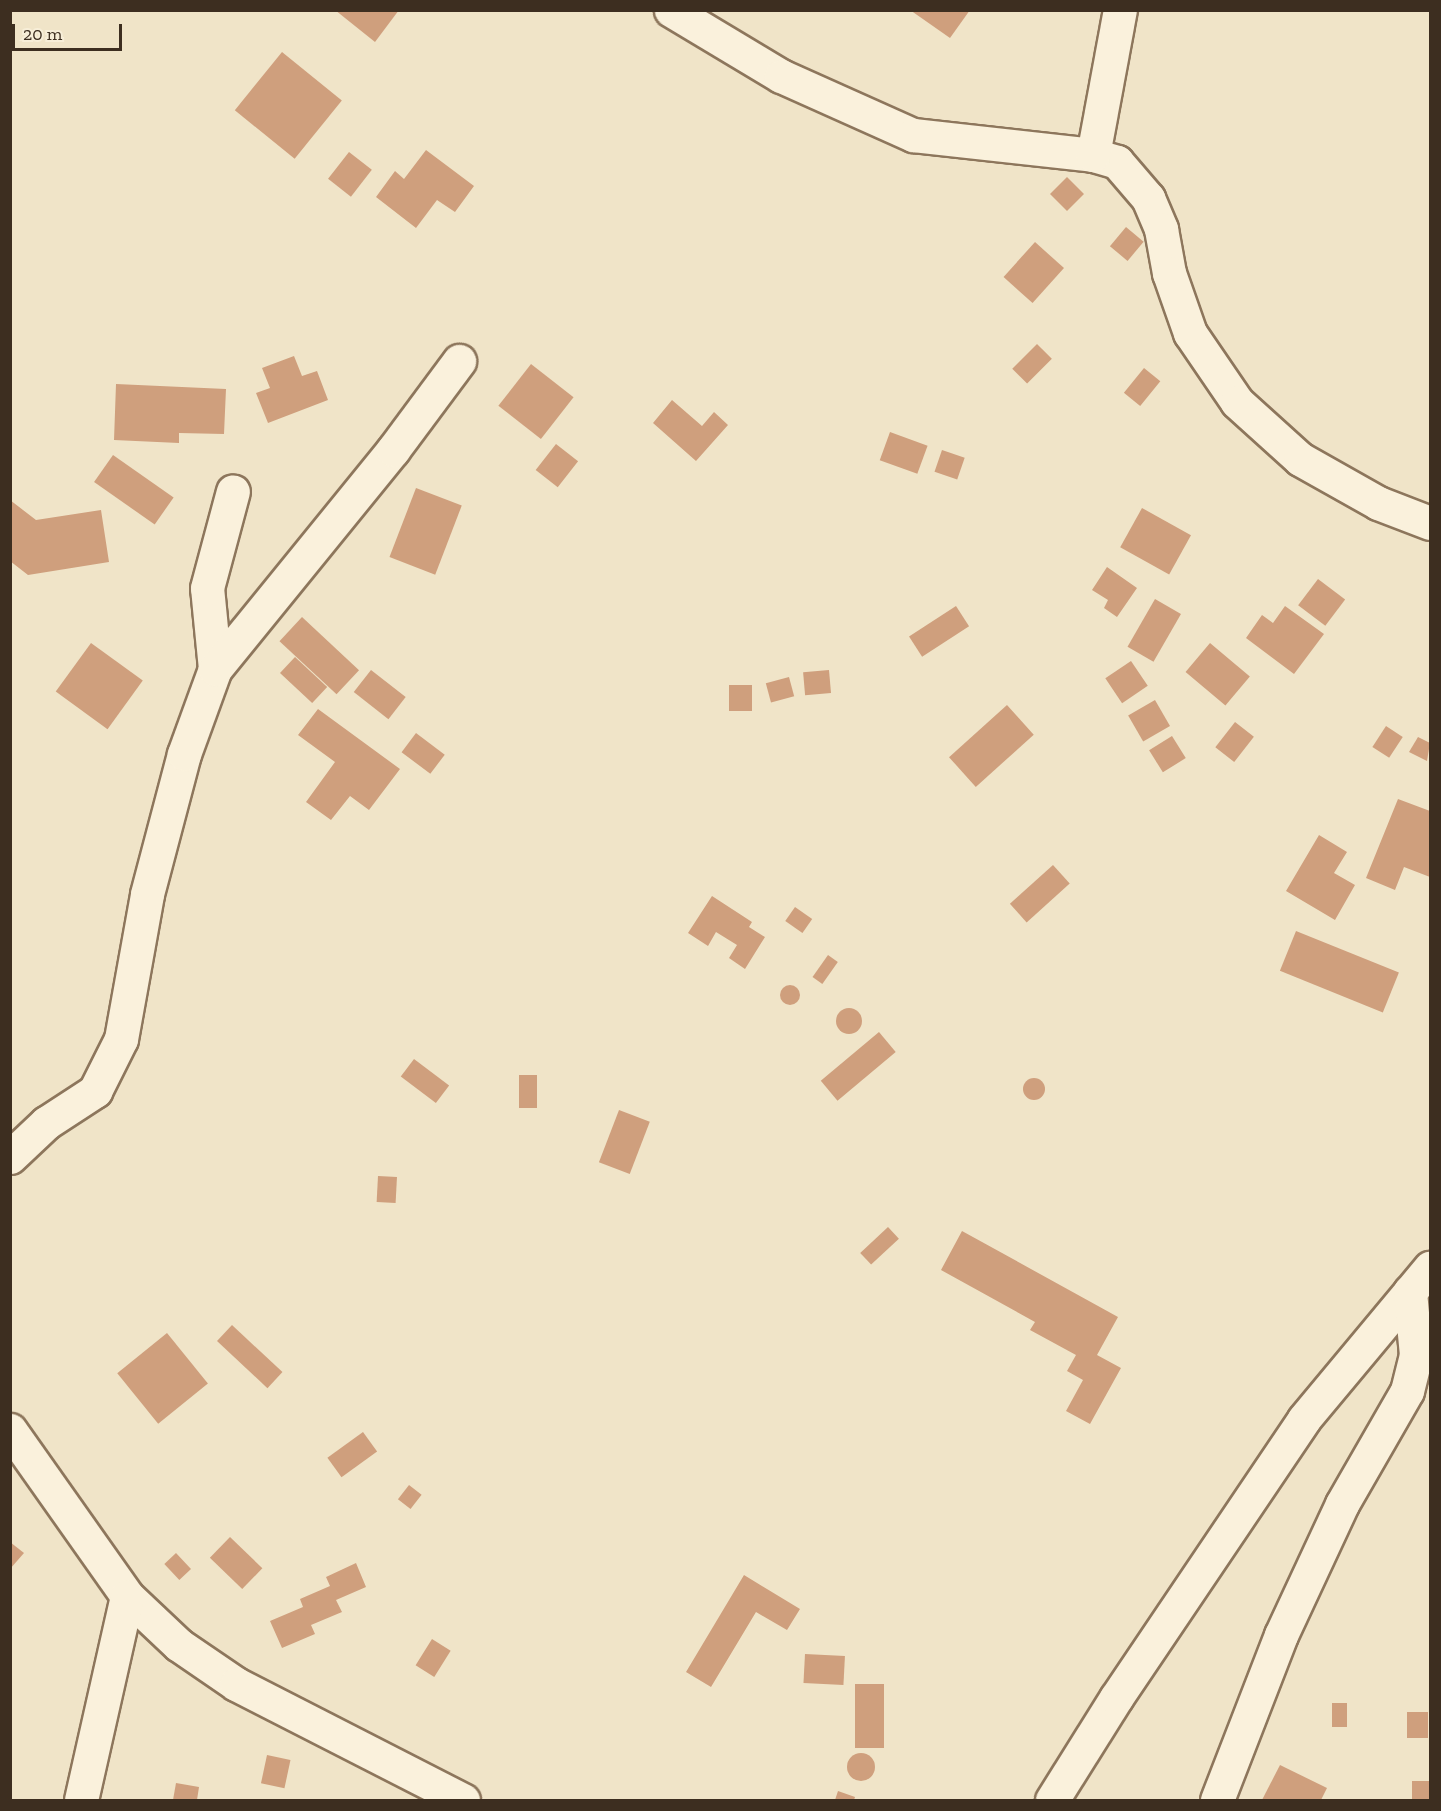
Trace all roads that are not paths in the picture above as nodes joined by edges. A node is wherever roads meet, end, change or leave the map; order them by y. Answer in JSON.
{"nodes":[{"id":1,"x":671,"y":10,"type":"edge"},
{"id":2,"x":1120,"y":10,"type":"edge"},
{"id":3,"x":1093,"y":154,"type":"junction"},
{"id":4,"x":459,"y":361,"type":"dead end"},
{"id":5,"x":233,"y":491,"type":"dead end"},
{"id":6,"x":1431,"y":523,"type":"edge"},
{"id":7,"x":215,"y":669,"type":"junction"},
{"id":8,"x":10,"y":1157,"type":"edge"},
{"id":9,"x":1420,"y":1279,"type":"edge"},
{"id":10,"x":10,"y":1430,"type":"edge"},
{"id":11,"x":127,"y":1596,"type":"junction"},
{"id":12,"x":81,"y":1800,"type":"edge"},
{"id":13,"x":463,"y":1800,"type":"edge"},
{"id":14,"x":1052,"y":1800,"type":"edge"},
{"id":15,"x":1217,"y":1800,"type":"edge"}],
"edges":[{"from":1,"to":3,"type":"street"},
{"from":2,"to":3,"type":"street"},
{"from":3,"to":6,"type":"street"},
{"from":4,"to":7,"type":"street"},
{"from":5,"to":7,"type":"street"},
{"from":7,"to":8,"type":"street"},
{"from":9,"to":14,"type":"street"},
{"from":9,"to":15,"type":"street"},
{"from":10,"to":11,"type":"street"},
{"from":11,"to":12,"type":"street"},
{"from":11,"to":13,"type":"street"}]}
